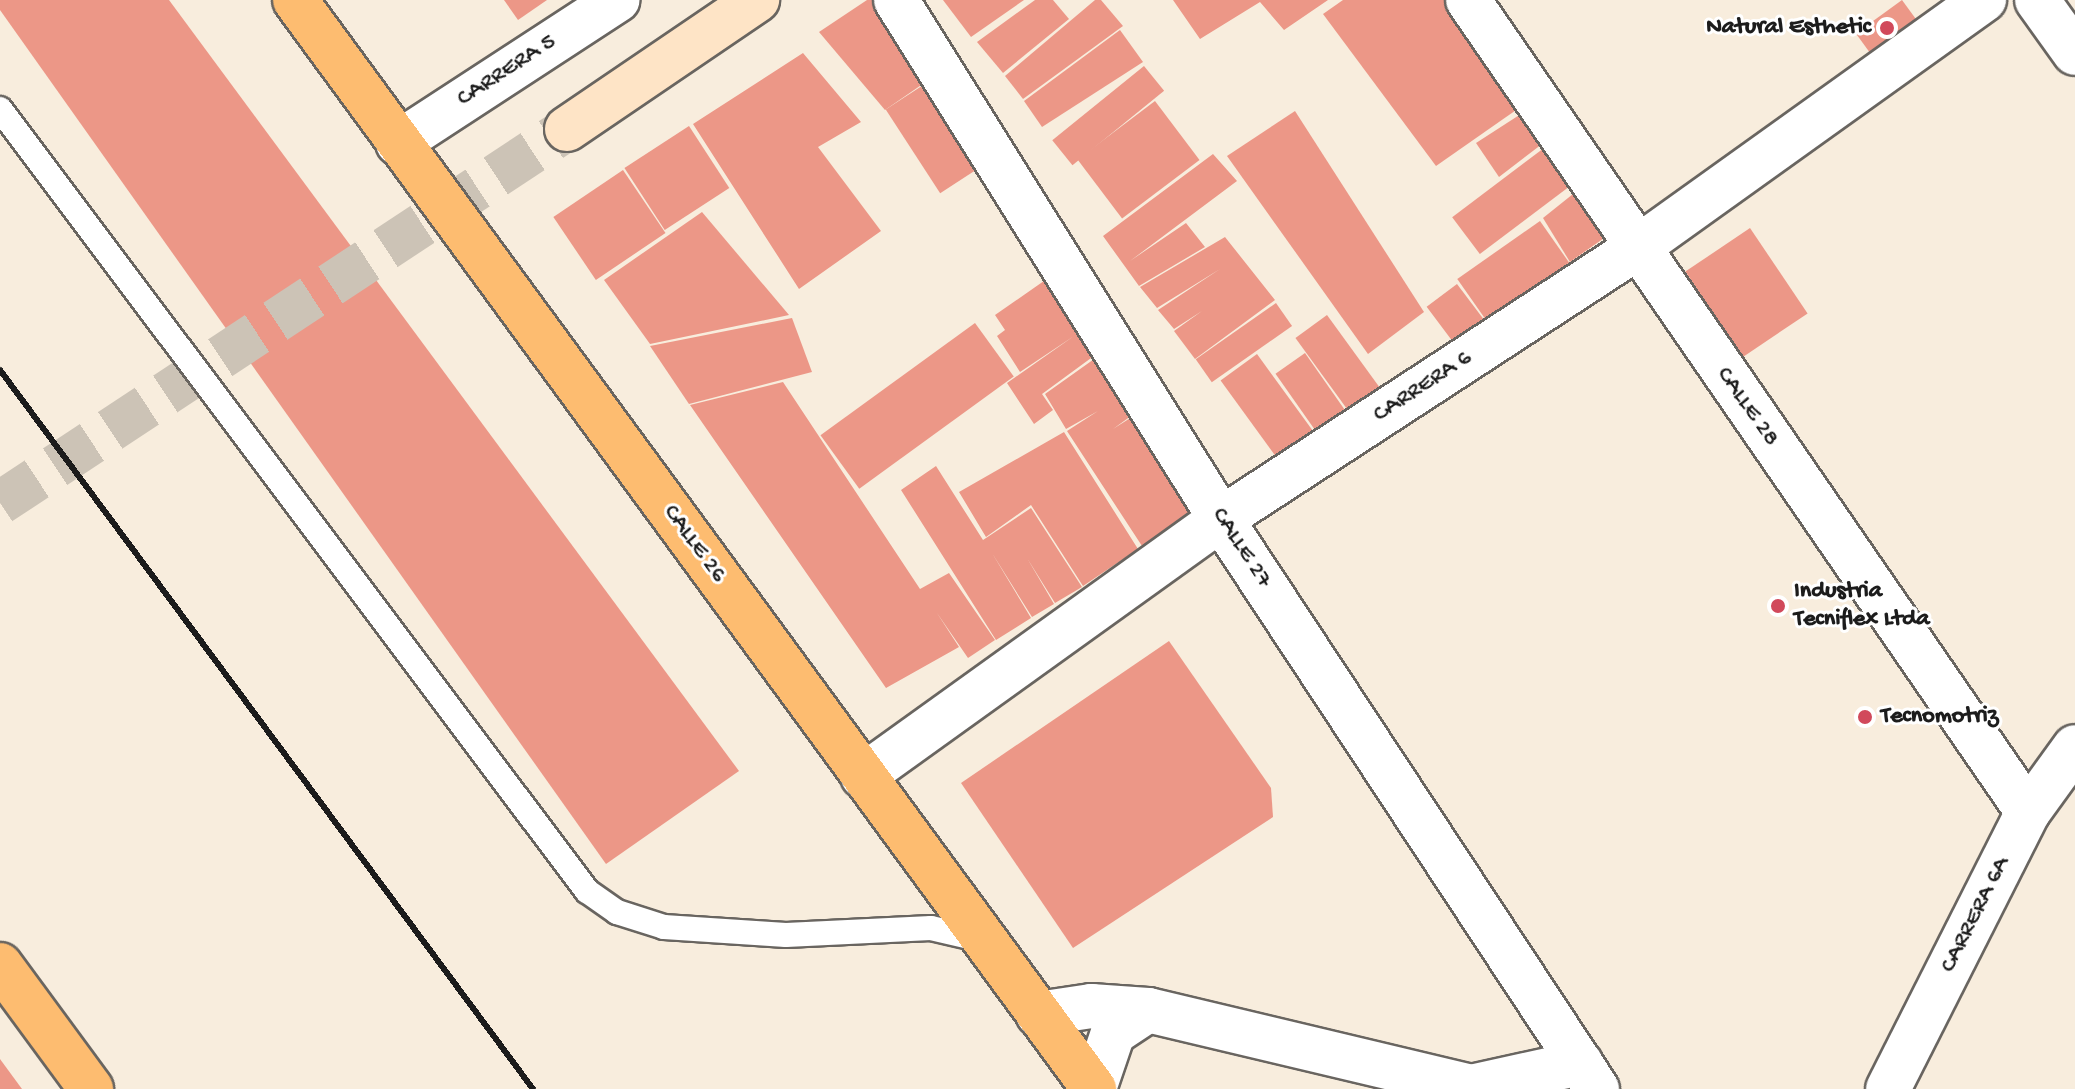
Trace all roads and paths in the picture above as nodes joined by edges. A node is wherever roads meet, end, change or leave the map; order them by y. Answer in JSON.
{"nodes":[{"id":1,"x":617,"y":0,"type":"edge"},
{"id":2,"x":757,"y":0,"type":"edge"},
{"id":3,"x":896,"y":0,"type":"edge"},
{"id":4,"x":1468,"y":0,"type":"edge"},
{"id":5,"x":1984,"y":0,"type":"edge"},
{"id":6,"x":2037,"y":0,"type":"edge"},
{"id":7,"x":307,"y":5,"type":"edge"},
{"id":8,"x":2075,"y":53,"type":"edge"},
{"id":9,"x":0,"y":109,"type":"edge"},
{"id":10,"x":567,"y":129,"type":"tunnel mouth"},
{"id":11,"x":398,"y":143,"type":"junction"},
{"id":12,"x":1637,"y":248,"type":"junction"},
{"id":13,"x":1221,"y":519,"type":"junction"},
{"id":14,"x":2075,"y":747,"type":"edge"},
{"id":15,"x":863,"y":776,"type":"junction"},
{"id":16,"x":2028,"y":812,"type":"junction"},
{"id":17,"x":985,"y":941,"type":"junction"},
{"id":18,"x":0,"y":965,"type":"edge"},
{"id":19,"x":1148,"y":1010,"type":"junction"},
{"id":20,"x":1038,"y":1014,"type":"junction"},
{"id":21,"x":1589,"y":1076,"type":"edge"},
{"id":22,"x":91,"y":1089,"type":"edge"},
{"id":23,"x":1094,"y":1089,"type":"edge"},
{"id":24,"x":1888,"y":1089,"type":"edge"}],
"edges":[{"from":1,"to":11,"type":"street","name":"CARRERA 5"},
{"from":2,"to":10,"type":"main road"},
{"from":3,"to":13,"type":"street","name":"CALLE 27"},
{"from":4,"to":12,"type":"street","name":"CALLE 28"},
{"from":5,"to":12,"type":"street","name":"CARRERA 6"},
{"from":6,"to":8,"type":"street"},
{"from":7,"to":11,"type":"main road","name":"CALLE 26"},
{"from":9,"to":17,"type":"lane"},
{"from":11,"to":15,"type":"main road","name":"CALLE 26"},
{"from":12,"to":13,"type":"street","name":"CARRERA 6"},
{"from":12,"to":16,"type":"street","name":"CALLE 28"},
{"from":13,"to":15,"type":"street","name":"CARRERA 6"},
{"from":13,"to":21,"type":"street","name":"CALLE 27"},
{"from":14,"to":16,"type":"street","name":"CARRERA 6A"},
{"from":15,"to":17,"type":"main road","name":"CALLE 26"},
{"from":16,"to":24,"type":"street","name":"CARRERA 6A"},
{"from":17,"to":20,"type":"main road","name":"CALLE 26"},
{"from":18,"to":22,"type":"main road"},
{"from":19,"to":20,"type":"street"},
{"from":19,"to":21,"type":"street"},
{"from":19,"to":23,"type":"street"},
{"from":20,"to":23,"type":"main road","name":"CALLE 26"}]}
